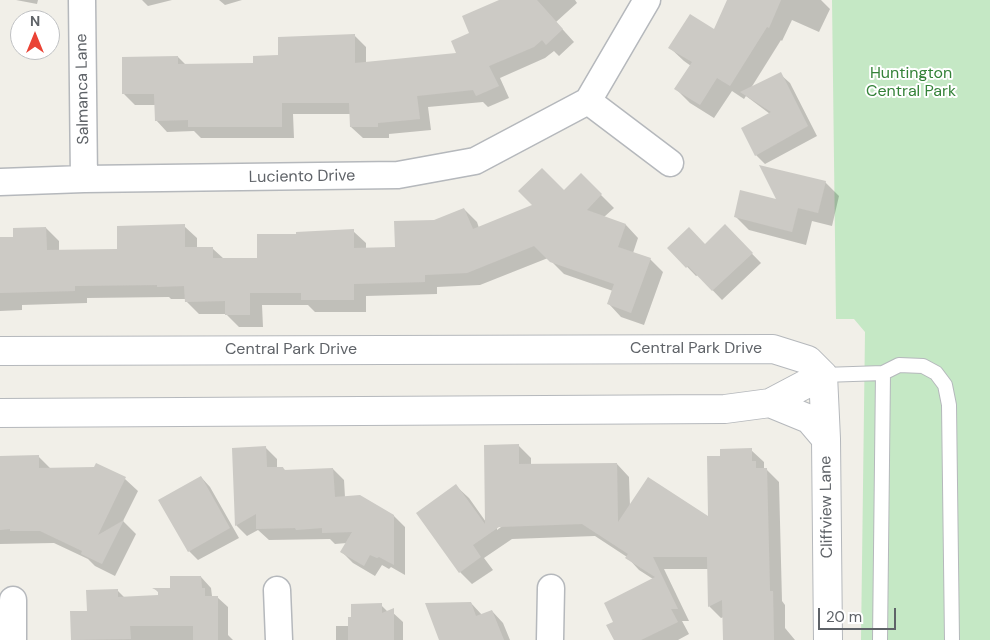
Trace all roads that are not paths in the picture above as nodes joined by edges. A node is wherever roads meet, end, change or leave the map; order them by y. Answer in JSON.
{"nodes":[{"id":1,"x":82,"y":0,"type":"edge"},
{"id":2,"x":647,"y":0,"type":"edge"},
{"id":3,"x":588,"y":100,"type":"junction"},
{"id":4,"x":670,"y":163,"type":"dead end"},
{"id":5,"x":84,"y":179,"type":"junction"},
{"id":6,"x":0,"y":182,"type":"edge"},
{"id":7,"x":0,"y":351,"type":"edge"},
{"id":8,"x":884,"y":373,"type":"junction"},
{"id":9,"x":823,"y":375,"type":"junction"},
{"id":10,"x":770,"y":403,"type":"junction"},
{"id":11,"x":0,"y":413,"type":"edge"},
{"id":12,"x":826,"y":439,"type":"junction"},
{"id":13,"x":550,"y":588,"type":"dead end"},
{"id":14,"x":277,"y":590,"type":"dead end"},
{"id":15,"x":13,"y":600,"type":"dead end"},
{"id":16,"x":13,"y":640,"type":"edge"},
{"id":17,"x":279,"y":640,"type":"edge"},
{"id":18,"x":550,"y":640,"type":"edge"},
{"id":19,"x":828,"y":640,"type":"edge"},
{"id":20,"x":880,"y":640,"type":"edge"},
{"id":21,"x":952,"y":640,"type":"edge"}],
"edges":[{"from":1,"to":5,"type":"street","name":"Salmanca Lane"},
{"from":2,"to":3,"type":"street"},
{"from":3,"to":4,"type":"street"},
{"from":3,"to":5,"type":"street","name":"Luciento Drive"},
{"from":5,"to":6,"type":"street","name":"Luciento Drive"},
{"from":7,"to":9,"type":"street","name":"Central Park Drive"},
{"from":8,"to":9,"type":"lane"},
{"from":8,"to":20,"type":"lane"},
{"from":8,"to":21,"type":"lane"},
{"from":9,"to":10,"type":"street"},
{"from":9,"to":12,"type":"street","name":"Cliffview Lane"},
{"from":10,"to":11,"type":"street"},
{"from":10,"to":12,"type":"street"},
{"from":12,"to":19,"type":"street","name":"Cliffview Lane"},
{"from":13,"to":18,"type":"street"},
{"from":14,"to":17,"type":"street"},
{"from":15,"to":16,"type":"street"}]}
